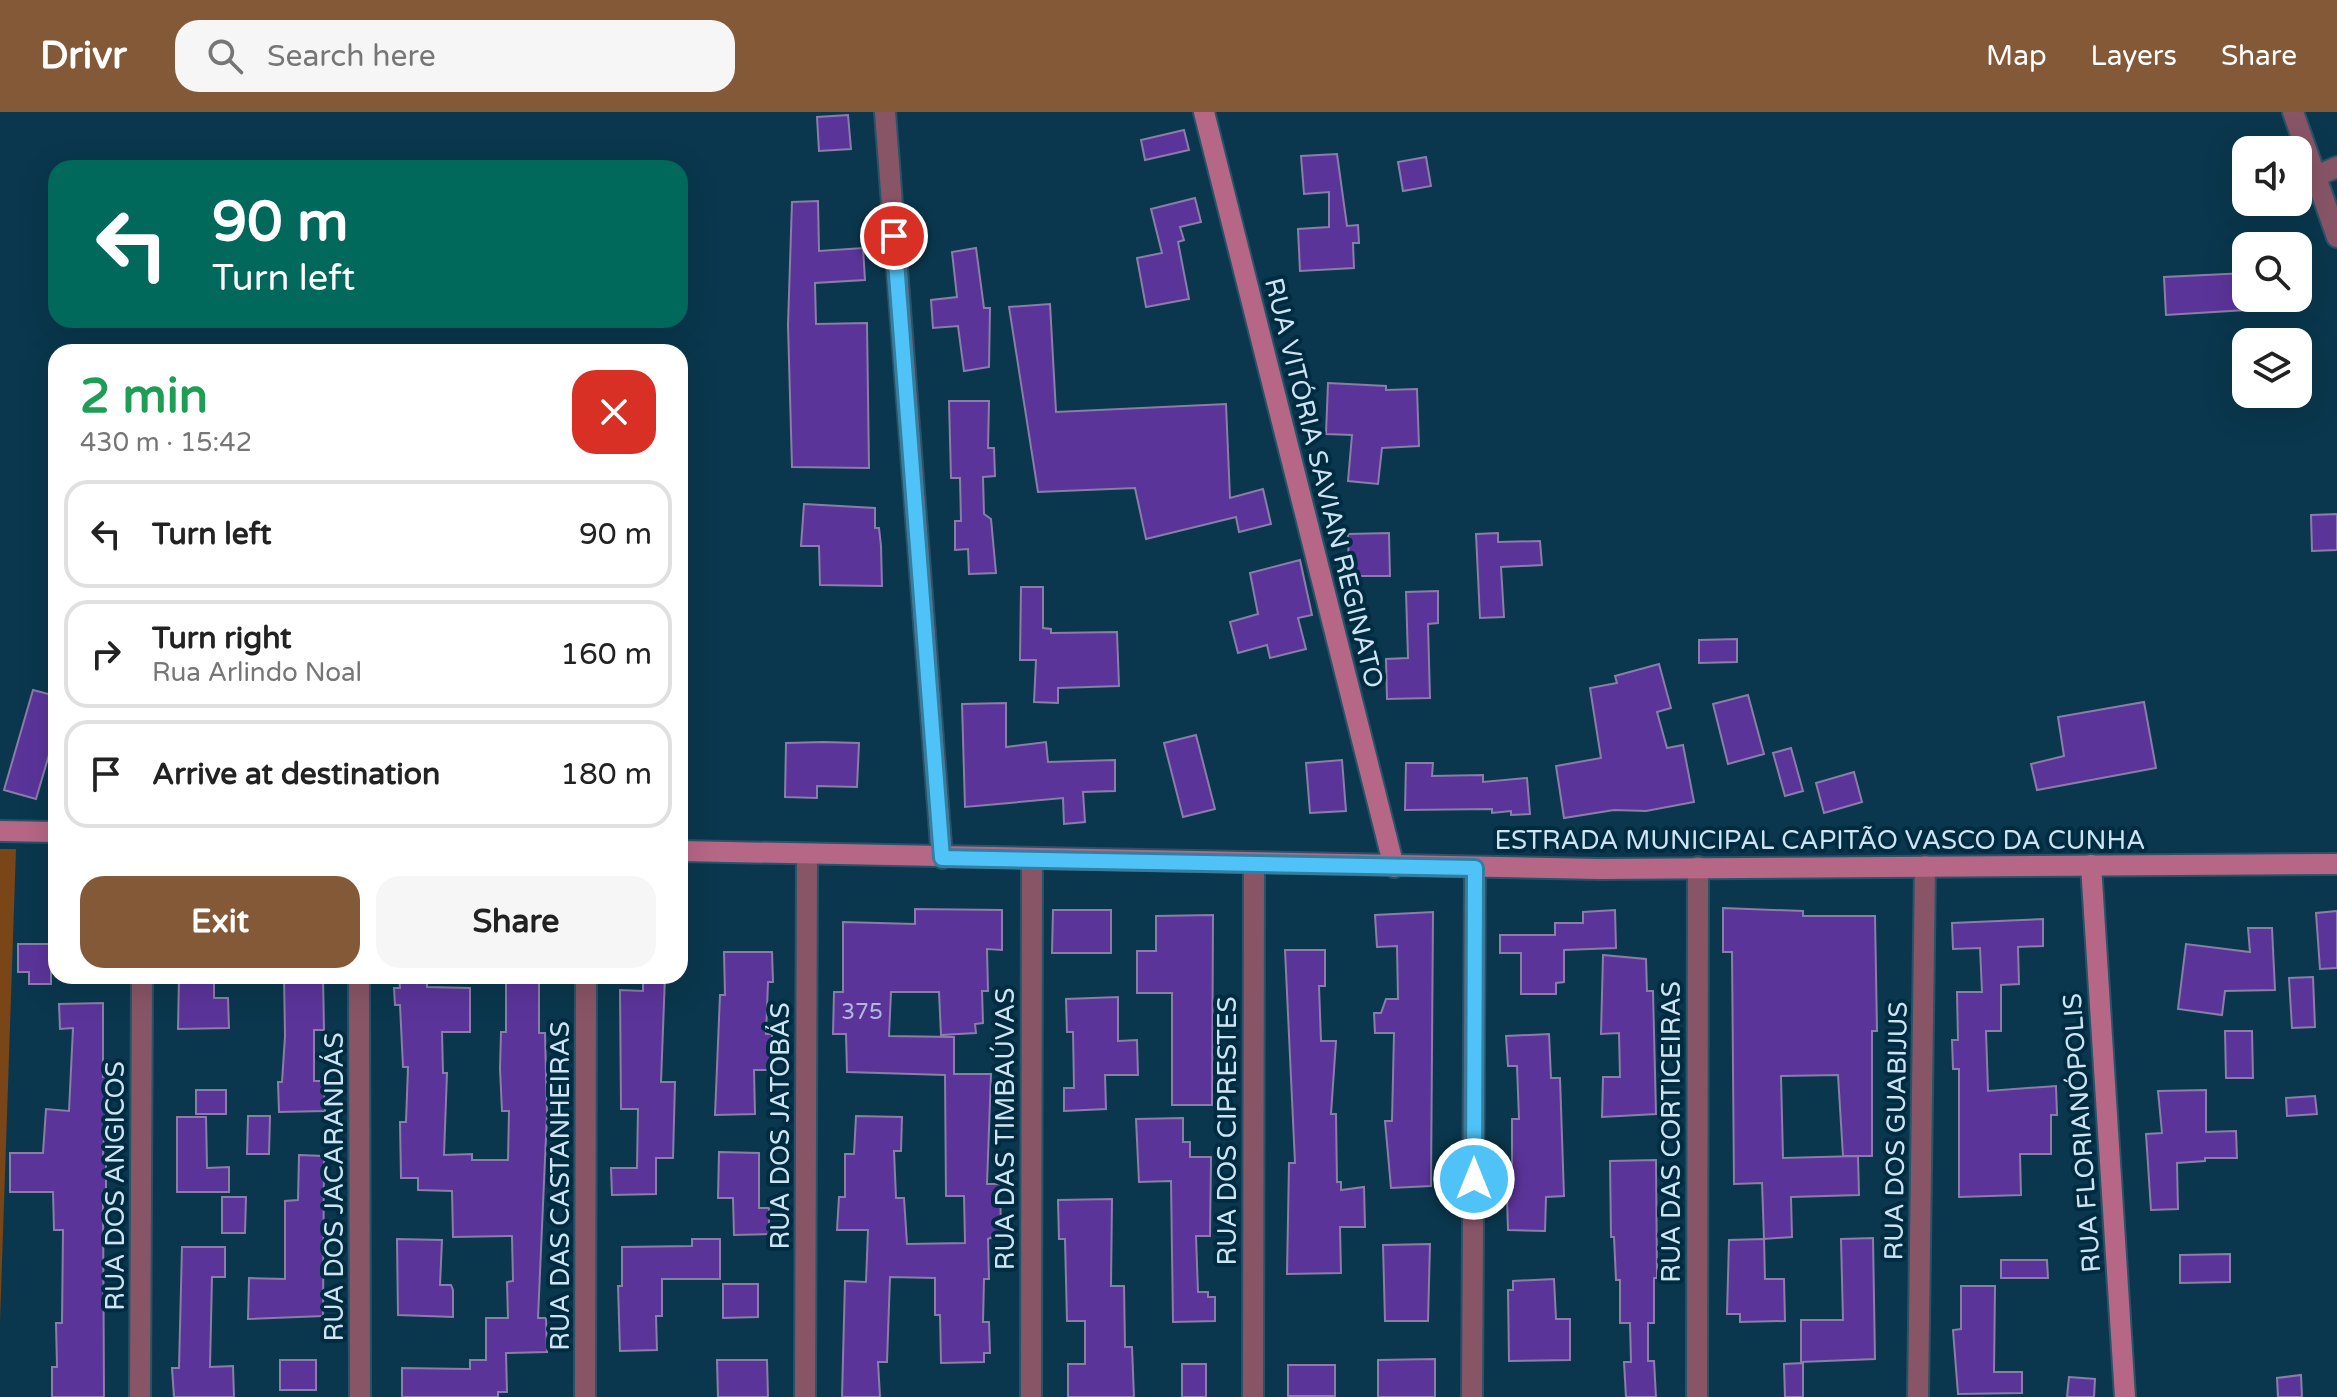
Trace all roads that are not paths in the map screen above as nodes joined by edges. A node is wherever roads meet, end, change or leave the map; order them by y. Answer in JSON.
{"nodes":[{"id":1,"x":885,"y":112,"type":"edge"},
{"id":2,"x":1204,"y":112,"type":"edge"},
{"id":3,"x":2293,"y":112,"type":"edge"},
{"id":4,"x":2337,"y":167,"type":"edge"},
{"id":5,"x":2314,"y":177,"type":"junction"},
{"id":6,"x":2337,"y":237,"type":"edge"},
{"id":7,"x":0,"y":831,"type":"edge"},
{"id":8,"x":48,"y":832,"type":"edge"},
{"id":9,"x":688,"y":851,"type":"edge"},
{"id":10,"x":807,"y":855,"type":"junction"},
{"id":11,"x":942,"y":858,"type":"junction"},
{"id":12,"x":1032,"y":860,"type":"junction"},
{"id":13,"x":2337,"y":864,"type":"edge"},
{"id":14,"x":1254,"y":865,"type":"junction"},
{"id":15,"x":2091,"y":865,"type":"junction"},
{"id":16,"x":1925,"y":866,"type":"junction"},
{"id":17,"x":1394,"y":867,"type":"junction"},
{"id":18,"x":1698,"y":867,"type":"junction"},
{"id":19,"x":1475,"y":868,"type":"junction"},
{"id":20,"x":142,"y":984,"type":"edge"},
{"id":21,"x":359,"y":984,"type":"edge"},
{"id":22,"x":586,"y":984,"type":"edge"},
{"id":23,"x":140,"y":1397,"type":"edge"},
{"id":24,"x":360,"y":1397,"type":"edge"},
{"id":25,"x":585,"y":1397,"type":"edge"},
{"id":26,"x":805,"y":1397,"type":"edge"},
{"id":27,"x":1031,"y":1397,"type":"edge"},
{"id":28,"x":1253,"y":1397,"type":"edge"},
{"id":29,"x":1472,"y":1397,"type":"edge"},
{"id":30,"x":1697,"y":1397,"type":"edge"},
{"id":31,"x":1918,"y":1397,"type":"edge"},
{"id":32,"x":2125,"y":1397,"type":"edge"}],
"edges":[{"from":1,"to":11,"type":"street"},
{"from":2,"to":17,"type":"main road","name":"RUA VITÓRIA SAVIAN REGINATO"},
{"from":3,"to":5,"type":"street"},
{"from":4,"to":5,"type":"street"},
{"from":5,"to":6,"type":"street"},
{"from":7,"to":8,"type":"main road"},
{"from":9,"to":10,"type":"main road","name":"ESTRADA MUNICIPAL CAPITÃO VASCO DA CUNHA"},
{"from":10,"to":11,"type":"main road","name":"ESTRADA MUNICIPAL CAPITÃO VASCO DA CUNHA"},
{"from":10,"to":26,"type":"street","name":"RUA DOS JATOBÁS"},
{"from":11,"to":12,"type":"main road","name":"ESTRADA MUNICIPAL CAPITÃO VASCO DA CUNHA"},
{"from":12,"to":14,"type":"main road","name":"ESTRADA MUNICIPAL CAPITÃO VASCO DA CUNHA"},
{"from":12,"to":27,"type":"street","name":"RUA DAS TIMBAÚVAS"},
{"from":13,"to":15,"type":"main road","name":"ESTRADA MUNICIPAL CAPITÃO VASCO DA CUNHA"},
{"from":14,"to":17,"type":"main road","name":"ESTRADA MUNICIPAL CAPITÃO VASCO DA CUNHA"},
{"from":14,"to":28,"type":"street","name":"RUA DOS CIPRESTES"},
{"from":15,"to":16,"type":"main road","name":"ESTRADA MUNICIPAL CAPITÃO VASCO DA CUNHA"},
{"from":15,"to":32,"type":"main road","name":"RUA FLORIANÓPOLIS"},
{"from":16,"to":18,"type":"main road","name":"ESTRADA MUNICIPAL CAPITÃO VASCO DA CUNHA"},
{"from":16,"to":31,"type":"street","name":"RUA DOS GUABIJUS"},
{"from":17,"to":19,"type":"main road","name":"ESTRADA MUNICIPAL CAPITÃO VASCO DA CUNHA"},
{"from":18,"to":19,"type":"main road","name":"ESTRADA MUNICIPAL CAPITÃO VASCO DA CUNHA"},
{"from":18,"to":30,"type":"street","name":"RUA DAS CORTICEIRAS"},
{"from":19,"to":29,"type":"street"},
{"from":20,"to":23,"type":"street","name":"RUA DOS ANGICOS"},
{"from":21,"to":24,"type":"street","name":"RUA DOS JACARANDÁS"},
{"from":22,"to":25,"type":"street","name":"RUA DAS CASTANHEIRAS"}]}
